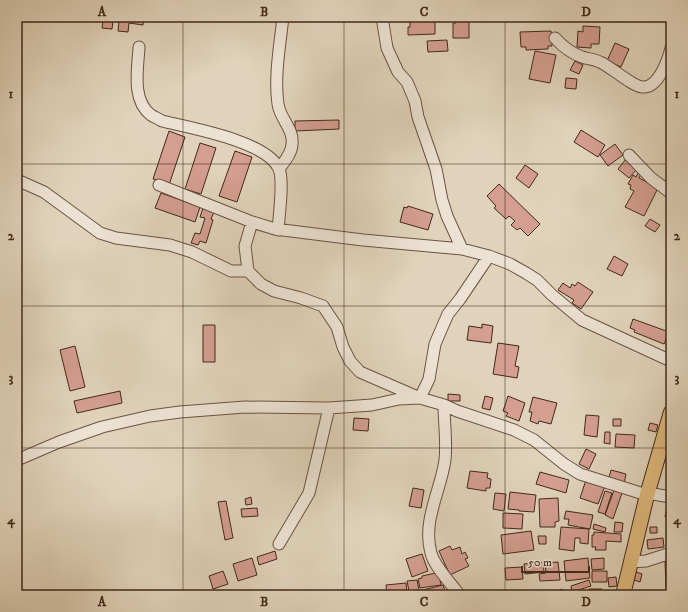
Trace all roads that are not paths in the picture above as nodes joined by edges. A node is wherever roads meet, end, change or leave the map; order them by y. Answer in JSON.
{"nodes":[{"id":1,"x":283,"y":17,"type":"edge"},
{"id":2,"x":383,"y":17,"type":"edge"},
{"id":3,"x":555,"y":38,"type":"dead end"},
{"id":4,"x":139,"y":46,"type":"dead end"},
{"id":5,"x":671,"y":48,"type":"edge"},
{"id":6,"x":629,"y":155,"type":"dead end"},
{"id":7,"x":280,"y":169,"type":"junction"},
{"id":8,"x":17,"y":180,"type":"edge"},
{"id":9,"x":159,"y":185,"type":"dead end"},
{"id":10,"x":671,"y":193,"type":"edge"},
{"id":11,"x":252,"y":222,"type":"junction"},
{"id":12,"x":278,"y":230,"type":"junction"},
{"id":13,"x":462,"y":250,"type":"junction"},
{"id":14,"x":489,"y":256,"type":"junction"},
{"id":15,"x":248,"y":271,"type":"junction"},
{"id":16,"x":671,"y":361,"type":"edge"},
{"id":17,"x":420,"y":398,"type":"junction"},
{"id":18,"x":444,"y":405,"type":"junction"},
{"id":19,"x":329,"y":408,"type":"junction"},
{"id":20,"x":671,"y":412,"type":"edge"},
{"id":21,"x":17,"y":460,"type":"edge"},
{"id":22,"x":647,"y":495,"type":"junction"},
{"id":23,"x":671,"y":498,"type":"edge"},
{"id":24,"x":279,"y":544,"type":"dead end"},
{"id":25,"x":671,"y":553,"type":"edge"},
{"id":26,"x":631,"y":562,"type":"junction"},
{"id":27,"x":458,"y":593,"type":"dead end"},
{"id":28,"x":623,"y":595,"type":"edge"}],
"edges":[{"from":1,"to":7,"type":"street"},
{"from":2,"to":13,"type":"street"},
{"from":3,"to":5,"type":"street"},
{"from":4,"to":7,"type":"street"},
{"from":6,"to":10,"type":"street"},
{"from":7,"to":12,"type":"street"},
{"from":8,"to":15,"type":"street"},
{"from":9,"to":11,"type":"street"},
{"from":11,"to":12,"type":"street"},
{"from":11,"to":15,"type":"street"},
{"from":12,"to":13,"type":"street"},
{"from":13,"to":14,"type":"street"},
{"from":14,"to":16,"type":"street"},
{"from":14,"to":17,"type":"street"},
{"from":15,"to":17,"type":"street"},
{"from":17,"to":18,"type":"street"},
{"from":17,"to":19,"type":"street"},
{"from":18,"to":22,"type":"street"},
{"from":18,"to":27,"type":"street"},
{"from":19,"to":21,"type":"street"},
{"from":19,"to":24,"type":"street"},
{"from":20,"to":22,"type":"main road"},
{"from":22,"to":23,"type":"street"},
{"from":22,"to":26,"type":"main road"},
{"from":25,"to":26,"type":"street"},
{"from":26,"to":28,"type":"main road"}]}
